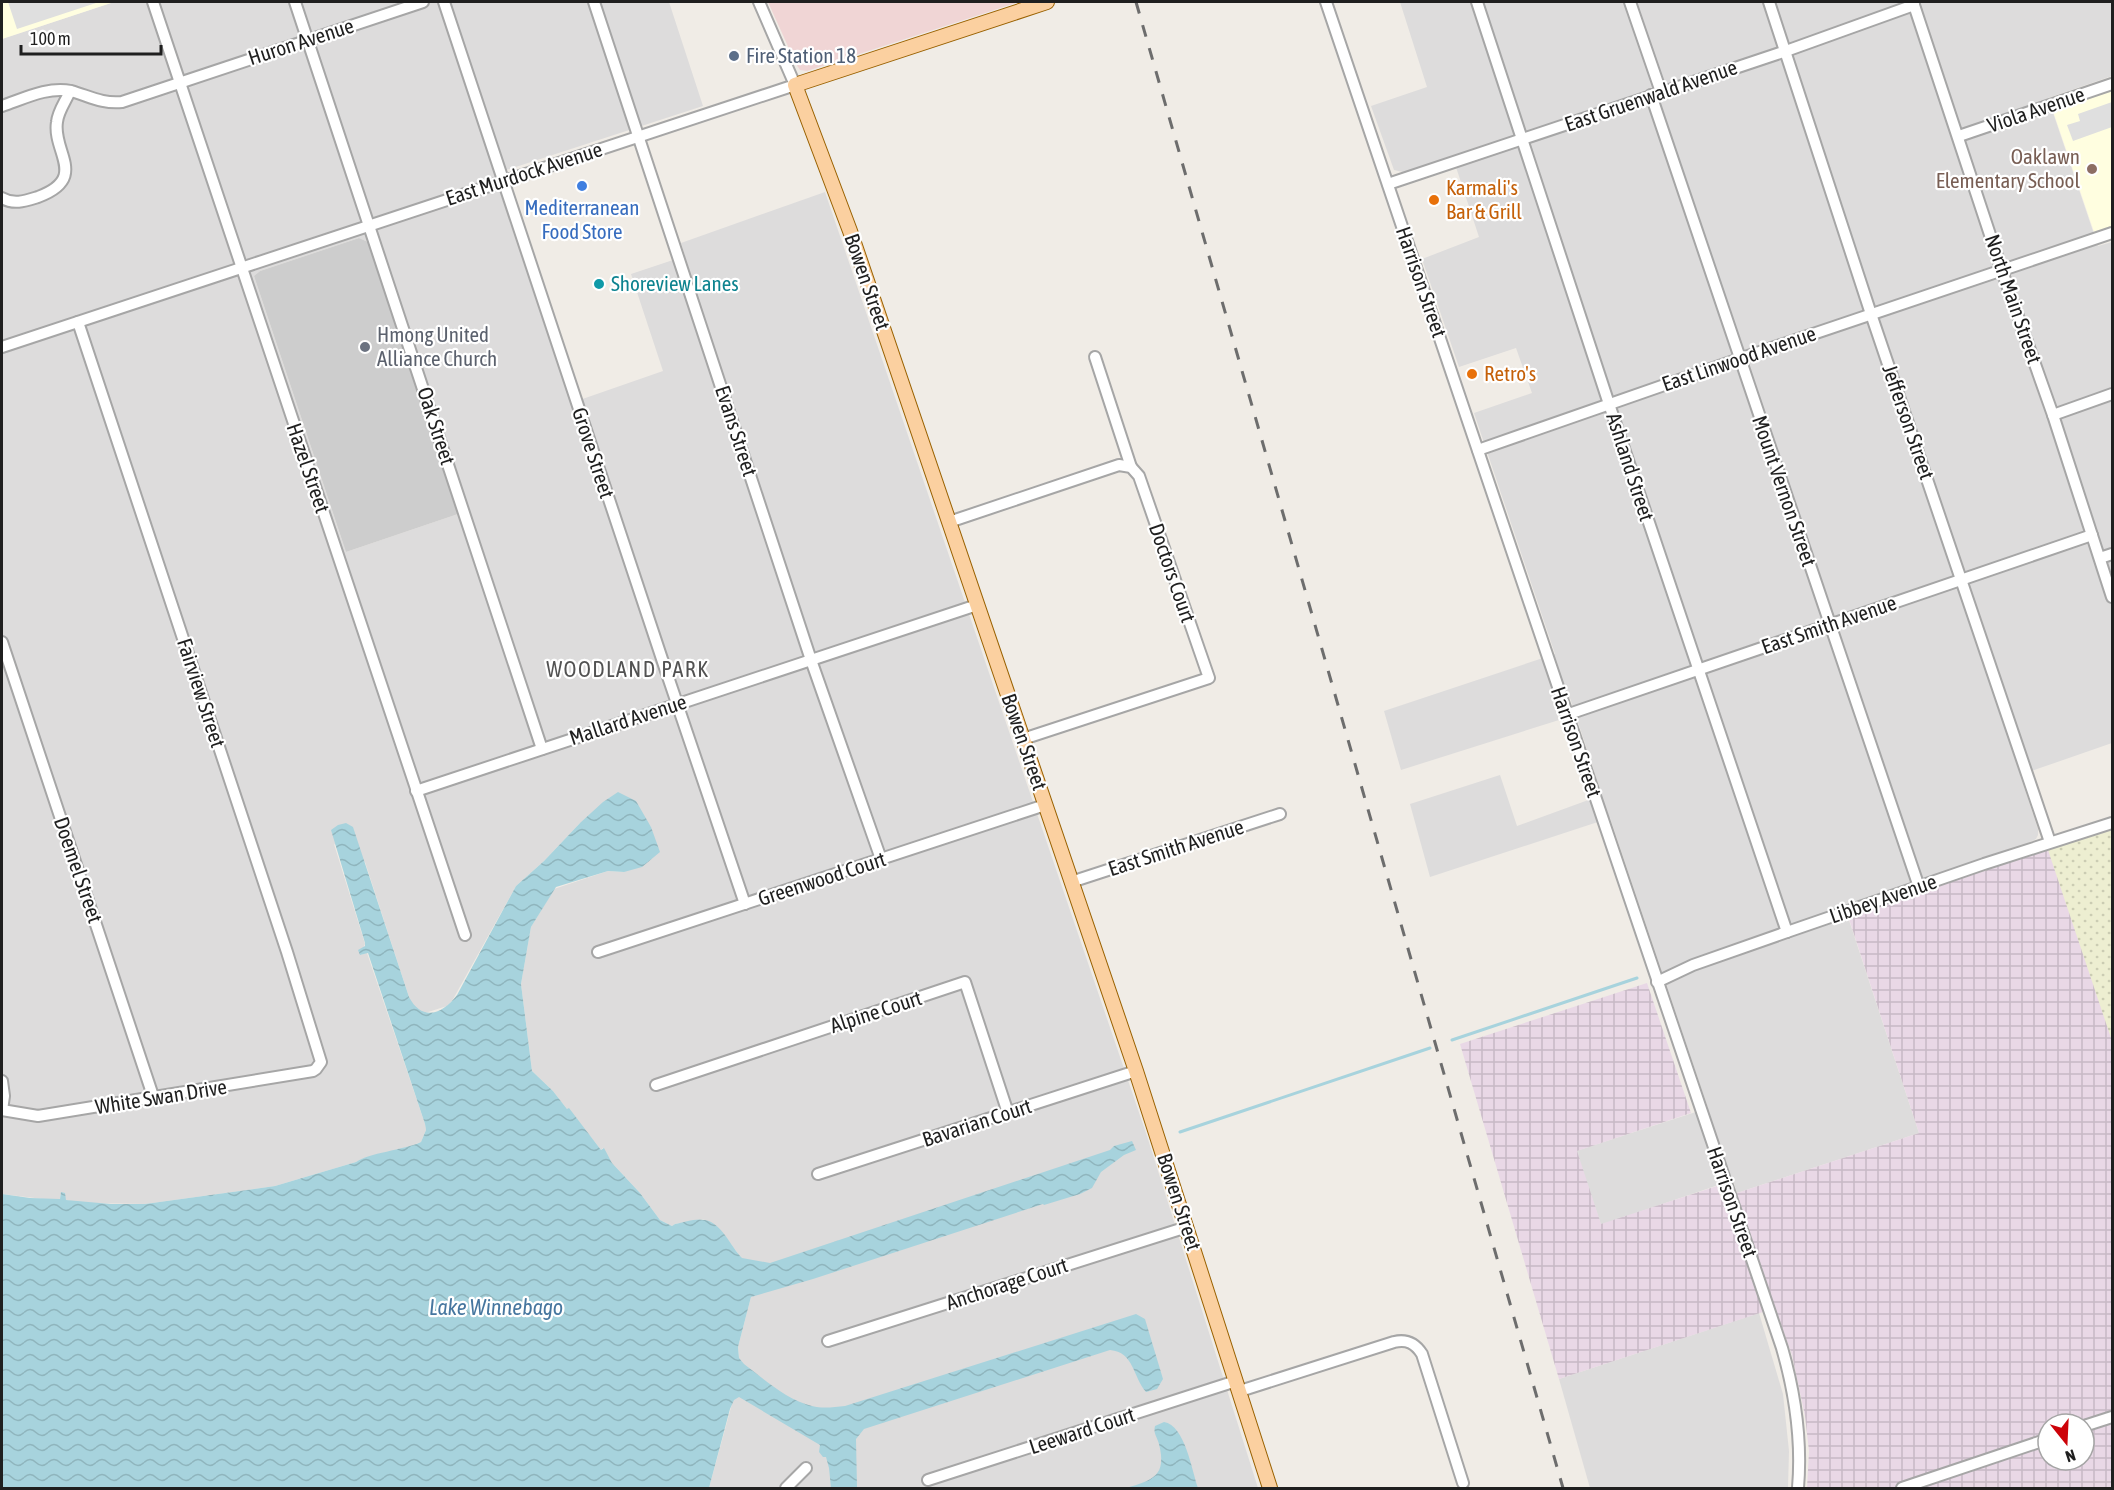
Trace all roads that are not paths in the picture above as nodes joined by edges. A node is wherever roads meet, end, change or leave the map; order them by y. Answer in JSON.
{"nodes":[{"id":1,"x":153,"y":2,"type":"edge"},
{"id":2,"x":295,"y":2,"type":"edge"},
{"id":3,"x":423,"y":2,"type":"edge"},
{"id":4,"x":444,"y":2,"type":"edge"},
{"id":5,"x":594,"y":2,"type":"edge"},
{"id":6,"x":759,"y":2,"type":"edge"},
{"id":7,"x":1047,"y":2,"type":"edge"},
{"id":8,"x":1326,"y":2,"type":"edge"},
{"id":9,"x":1477,"y":2,"type":"edge"},
{"id":10,"x":1630,"y":2,"type":"edge"},
{"id":11,"x":1769,"y":2,"type":"edge"},
{"id":12,"x":1913,"y":3,"type":"edge"},
{"id":13,"x":307,"y":40,"type":"junction"},
{"id":14,"x":1786,"y":51,"type":"junction"},
{"id":15,"x":179,"y":82,"type":"junction"},
{"id":16,"x":2112,"y":84,"type":"edge"},
{"id":17,"x":795,"y":85,"type":"junction"},
{"id":18,"x":70,"y":91,"type":"junction"},
{"id":19,"x":1656,"y":94,"type":"junction"},
{"id":20,"x":2,"y":106,"type":"edge"},
{"id":21,"x":638,"y":136,"type":"junction"},
{"id":22,"x":1959,"y":136,"type":"junction"},
{"id":23,"x":1523,"y":139,"type":"junction"},
{"id":24,"x":504,"y":181,"type":"junction"},
{"id":25,"x":1388,"y":184,"type":"junction"},
{"id":26,"x":2,"y":198,"type":"edge"},
{"id":27,"x":369,"y":224,"type":"junction"},
{"id":28,"x":2112,"y":233,"type":"edge"},
{"id":29,"x":240,"y":267,"type":"junction"},
{"id":30,"x":2002,"y":271,"type":"junction"},
{"id":31,"x":1871,"y":314,"type":"junction"},
{"id":32,"x":78,"y":322,"type":"junction"},
{"id":33,"x":2,"y":347,"type":"edge"},
{"id":34,"x":1095,"y":357,"type":"dead end"},
{"id":35,"x":1739,"y":359,"type":"junction"},
{"id":36,"x":2112,"y":394,"type":"edge"},
{"id":37,"x":1609,"y":404,"type":"junction"},
{"id":38,"x":2053,"y":415,"type":"junction"},
{"id":39,"x":1478,"y":450,"type":"junction"},
{"id":40,"x":1131,"y":467,"type":"junction"},
{"id":41,"x":949,"y":522,"type":"junction"},
{"id":42,"x":2092,"y":536,"type":"junction"},
{"id":43,"x":2112,"y":554,"type":"edge"},
{"id":44,"x":2100,"y":558,"type":"junction"},
{"id":45,"x":1961,"y":580,"type":"junction"},
{"id":46,"x":2112,"y":597,"type":"edge"},
{"id":47,"x":977,"y":605,"type":"junction"},
{"id":48,"x":1829,"y":624,"type":"junction"},
{"id":49,"x":2,"y":642,"type":"edge"},
{"id":50,"x":811,"y":660,"type":"junction"},
{"id":51,"x":1697,"y":670,"type":"junction"},
{"id":52,"x":676,"y":704,"type":"junction"},
{"id":53,"x":1566,"y":715,"type":"junction"},
{"id":54,"x":1023,"y":739,"type":"junction"},
{"id":55,"x":542,"y":749,"type":"junction"},
{"id":56,"x":416,"y":791,"type":"junction"},
{"id":57,"x":1046,"y":805,"type":"junction"},
{"id":58,"x":1280,"y":814,"type":"dead end"},
{"id":59,"x":2112,"y":823,"type":"edge"},
{"id":60,"x":2050,"y":842,"type":"junction"},
{"id":61,"x":881,"y":859,"type":"junction"},
{"id":62,"x":1071,"y":882,"type":"junction"},
{"id":63,"x":1918,"y":887,"type":"junction"},
{"id":64,"x":745,"y":904,"type":"junction"},
{"id":65,"x":1786,"y":932,"type":"junction"},
{"id":66,"x":465,"y":934,"type":"dead end"},
{"id":67,"x":598,"y":952,"type":"dead end"},
{"id":68,"x":1657,"y":982,"type":"junction"},
{"id":69,"x":319,"y":1066,"type":"joint"},
{"id":70,"x":1136,"y":1071,"type":"junction"},
{"id":71,"x":2,"y":1081,"type":"edge"},
{"id":72,"x":656,"y":1085,"type":"dead end"},
{"id":73,"x":154,"y":1099,"type":"junction"},
{"id":74,"x":2,"y":1110,"type":"edge"},
{"id":75,"x":1008,"y":1113,"type":"junction"},
{"id":76,"x":818,"y":1174,"type":"dead end"},
{"id":77,"x":1187,"y":1227,"type":"junction"},
{"id":78,"x":828,"y":1341,"type":"dead end"},
{"id":79,"x":1238,"y":1386,"type":"junction"},
{"id":80,"x":2112,"y":1417,"type":"edge"},
{"id":81,"x":2096,"y":1422,"type":"edge"},
{"id":82,"x":2036,"y":1442,"type":"edge"},
{"id":83,"x":806,"y":1468,"type":"dead end"},
{"id":84,"x":928,"y":1480,"type":"dead end"},
{"id":85,"x":1463,"y":1483,"type":"dead end"},
{"id":86,"x":786,"y":1488,"type":"edge"},
{"id":87,"x":1270,"y":1488,"type":"edge"},
{"id":88,"x":1798,"y":1488,"type":"edge"},
{"id":89,"x":1902,"y":1488,"type":"edge"}],
"edges":[{"from":1,"to":15,"type":"street","name":"Hazel Street"},
{"from":2,"to":13,"type":"street","name":"Oak Street"},
{"from":3,"to":13,"type":"street","name":"Huron Avenue"},
{"from":4,"to":24,"type":"street","name":"Grove Street"},
{"from":5,"to":21,"type":"street","name":"Evans Street"},
{"from":6,"to":17,"type":"street","name":"Bowen Street"},
{"from":7,"to":17,"type":"main road","name":"East Murdock Avenue"},
{"from":8,"to":25,"type":"street","name":"Harrison Street"},
{"from":9,"to":23,"type":"street","name":"Ashland Street"},
{"from":10,"to":19,"type":"street","name":"Mount Vernon Street"},
{"from":11,"to":14,"type":"street","name":"Jefferson Street"},
{"from":12,"to":14,"type":"street","name":"East Gruenwald Avenue"},
{"from":12,"to":22,"type":"street","name":"North Main Street"},
{"from":13,"to":15,"type":"street","name":"Huron Avenue"},
{"from":13,"to":27,"type":"street","name":"Oak Street"},
{"from":14,"to":19,"type":"street","name":"East Gruenwald Avenue"},
{"from":14,"to":31,"type":"street","name":"Jefferson Street"},
{"from":15,"to":18,"type":"street","name":"Huron Avenue"},
{"from":15,"to":29,"type":"street","name":"Hazel Street"},
{"from":16,"to":22,"type":"street","name":"Viola Avenue"},
{"from":17,"to":21,"type":"street","name":"East Murdock Avenue"},
{"from":17,"to":41,"type":"main road","name":"Bowen Street"},
{"from":18,"to":20,"type":"street"},
{"from":18,"to":26,"type":"street"},
{"from":19,"to":23,"type":"street","name":"East Gruenwald Avenue"},
{"from":19,"to":35,"type":"street","name":"Mount Vernon Street"},
{"from":21,"to":24,"type":"street","name":"East Murdock Avenue"},
{"from":21,"to":50,"type":"street","name":"Evans Street"},
{"from":22,"to":30,"type":"street","name":"North Main Street"},
{"from":23,"to":25,"type":"street","name":"East Gruenwald Avenue"},
{"from":23,"to":37,"type":"street","name":"Ashland Street"},
{"from":24,"to":27,"type":"street","name":"East Murdock Avenue"},
{"from":24,"to":52,"type":"street","name":"Grove Street"},
{"from":25,"to":39,"type":"street","name":"Harrison Street"},
{"from":27,"to":29,"type":"street","name":"East Murdock Avenue"},
{"from":27,"to":55,"type":"street","name":"Oak Street"},
{"from":28,"to":30,"type":"street","name":"East Linwood Avenue"},
{"from":29,"to":32,"type":"street","name":"East Murdock Avenue"},
{"from":29,"to":56,"type":"street","name":"Hazel Street"},
{"from":30,"to":31,"type":"street","name":"East Linwood Avenue"},
{"from":30,"to":38,"type":"street","name":"North Main Street"},
{"from":31,"to":35,"type":"street","name":"East Linwood Avenue"},
{"from":31,"to":45,"type":"street","name":"Jefferson Street"},
{"from":32,"to":33,"type":"street","name":"East Murdock Avenue"},
{"from":32,"to":69,"type":"street","name":"Fairview Street"},
{"from":34,"to":40,"type":"street"},
{"from":35,"to":37,"type":"street","name":"East Linwood Avenue"},
{"from":35,"to":48,"type":"street","name":"Mount Vernon Street"},
{"from":36,"to":38,"type":"street"},
{"from":37,"to":39,"type":"street","name":"East Linwood Avenue"},
{"from":37,"to":51,"type":"street","name":"Ashland Street"},
{"from":38,"to":42,"type":"street","name":"North Main Street"},
{"from":39,"to":53,"type":"street","name":"Harrison Street"},
{"from":40,"to":41,"type":"street"},
{"from":40,"to":54,"type":"street","name":"Doctors Court"},
{"from":41,"to":47,"type":"main road","name":"Bowen Street"},
{"from":42,"to":44,"type":"street","name":"North Main Street"},
{"from":42,"to":45,"type":"street","name":"East Smith Avenue"},
{"from":43,"to":44,"type":"street"},
{"from":44,"to":46,"type":"street","name":"North Main Street"},
{"from":45,"to":48,"type":"street","name":"East Smith Avenue"},
{"from":45,"to":60,"type":"street","name":"Jefferson Street"},
{"from":47,"to":50,"type":"street","name":"Mallard Avenue"},
{"from":47,"to":54,"type":"main road","name":"Bowen Street"},
{"from":48,"to":51,"type":"street","name":"East Smith Avenue"},
{"from":48,"to":63,"type":"street","name":"Mount Vernon Street"},
{"from":49,"to":73,"type":"street","name":"Doemel Street"},
{"from":50,"to":52,"type":"street","name":"Mallard Avenue"},
{"from":50,"to":61,"type":"street","name":"Evans Street"},
{"from":51,"to":53,"type":"street","name":"East Smith Avenue"},
{"from":51,"to":65,"type":"street","name":"Ashland Street"},
{"from":52,"to":55,"type":"street","name":"Mallard Avenue"},
{"from":52,"to":64,"type":"street","name":"Grove Street"},
{"from":53,"to":68,"type":"street","name":"Harrison Street"},
{"from":54,"to":57,"type":"main road","name":"Bowen Street"},
{"from":55,"to":56,"type":"street","name":"Mallard Avenue"},
{"from":56,"to":66,"type":"street","name":"Hazel Street"},
{"from":57,"to":61,"type":"street","name":"Greenwood Court"},
{"from":57,"to":62,"type":"main road","name":"Bowen Street"},
{"from":58,"to":62,"type":"street","name":"East Smith Avenue"},
{"from":59,"to":60,"type":"street","name":"Libbey Avenue"},
{"from":60,"to":63,"type":"street","name":"Libbey Avenue"},
{"from":61,"to":64,"type":"street","name":"Greenwood Court"},
{"from":62,"to":70,"type":"main road","name":"Bowen Street"},
{"from":63,"to":65,"type":"street","name":"Libbey Avenue"},
{"from":64,"to":67,"type":"street","name":"Greenwood Court"},
{"from":65,"to":68,"type":"street","name":"Libbey Avenue"},
{"from":68,"to":88,"type":"street","name":"Harrison Street"},
{"from":69,"to":73,"type":"street","name":"White Swan Drive"},
{"from":70,"to":75,"type":"street","name":"Bavarian Court"},
{"from":70,"to":77,"type":"main road","name":"Bowen Street"},
{"from":71,"to":74,"type":"street"},
{"from":72,"to":75,"type":"street","name":"Alpine Court"},
{"from":73,"to":74,"type":"street","name":"White Swan Drive"},
{"from":75,"to":76,"type":"street","name":"Bavarian Court"},
{"from":77,"to":78,"type":"street","name":"Anchorage Court"},
{"from":77,"to":79,"type":"main road","name":"Bowen Street"},
{"from":79,"to":84,"type":"street","name":"Leeward Court"},
{"from":79,"to":85,"type":"street","name":"Leeward Court"},
{"from":79,"to":87,"type":"main road","name":"Bowen Street"},
{"from":80,"to":81,"type":"street"},
{"from":82,"to":89,"type":"street"},
{"from":83,"to":86,"type":"street"}]}
